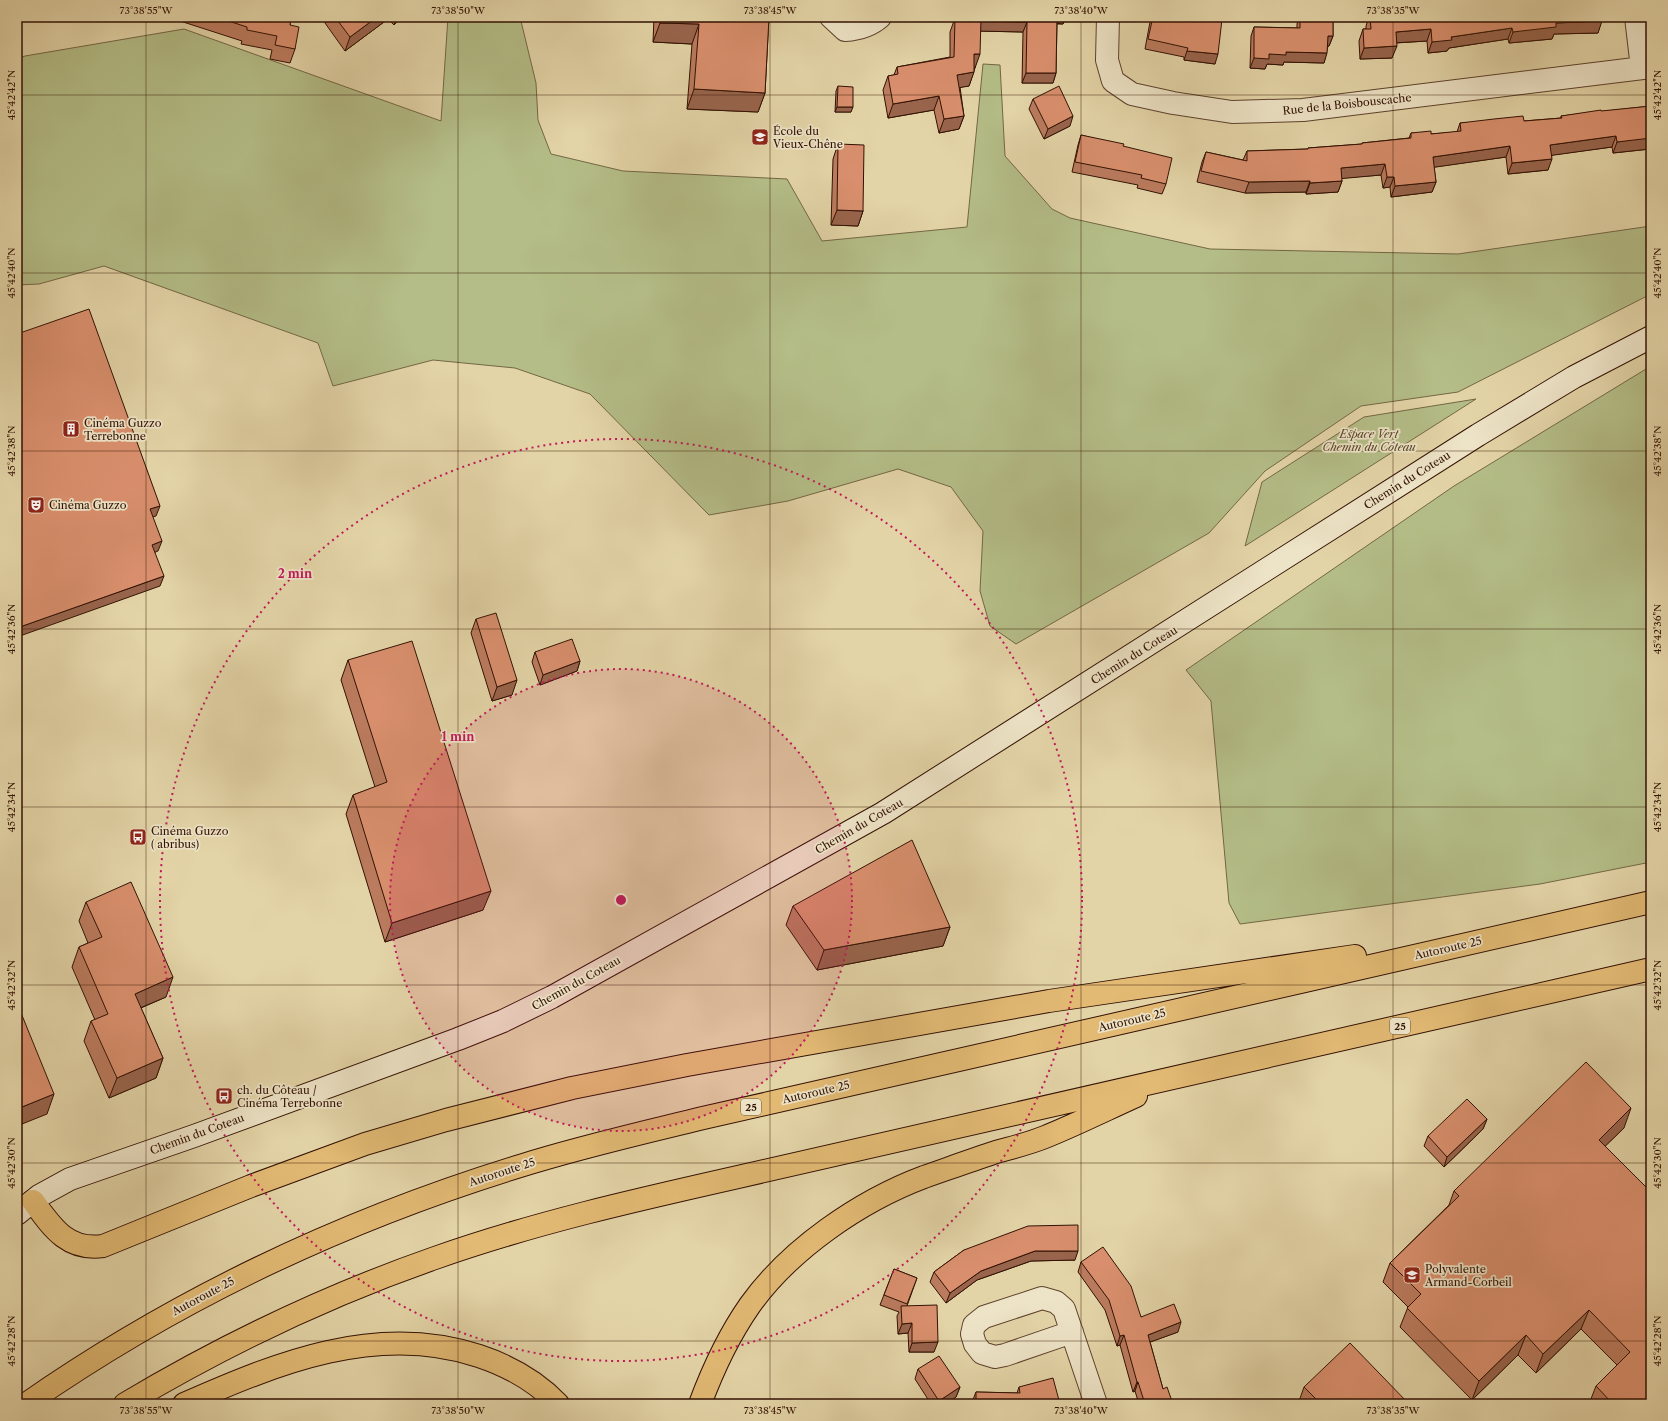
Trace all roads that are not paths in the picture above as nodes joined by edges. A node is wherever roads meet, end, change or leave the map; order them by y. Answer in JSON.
{"nodes":[{"id":1,"x":831,"y":17,"type":"edge"},
{"id":2,"x":880,"y":17,"type":"edge"},
{"id":3,"x":1108,"y":17,"type":"edge"},
{"id":4,"x":1636,"y":17,"type":"edge"},
{"id":5,"x":1646,"y":68,"type":"edge"},
{"id":6,"x":1651,"y":337,"type":"edge"},
{"id":7,"x":1651,"y":902,"type":"edge"},
{"id":8,"x":1520,"y":932,"type":"junction"},
{"id":9,"x":1651,"y":969,"type":"edge"},
{"id":10,"x":1179,"y":1077,"type":"junction"},
{"id":11,"x":25,"y":1208,"type":"edge"},
{"id":12,"x":1072,"y":1332,"type":"dead end"},
{"id":13,"x":26,"y":1404,"type":"edge"},
{"id":14,"x":125,"y":1404,"type":"edge"},
{"id":15,"x":184,"y":1404,"type":"edge"},
{"id":16,"x":558,"y":1404,"type":"edge"},
{"id":17,"x":700,"y":1404,"type":"edge"},
{"id":18,"x":1096,"y":1404,"type":"edge"}],
"edges":[{"from":1,"to":2,"type":"street"},
{"from":3,"to":5,"type":"street","name":"Rue de la Boisbouscache"},
{"from":4,"to":5,"type":"street"},
{"from":6,"to":11,"type":"street","name":"Chemin du Coteau"},
{"from":7,"to":8,"type":"highway","name":"Autoroute 25","number":"25"},
{"from":8,"to":11,"type":"highway"},
{"from":8,"to":13,"type":"highway","name":"Autoroute 25","number":"25"},
{"from":9,"to":10,"type":"highway","number":"25"},
{"from":10,"to":14,"type":"highway","number":"25"},
{"from":10,"to":17,"type":"highway"},
{"from":12,"to":18,"type":"street"},
{"from":15,"to":16,"type":"highway"}]}
